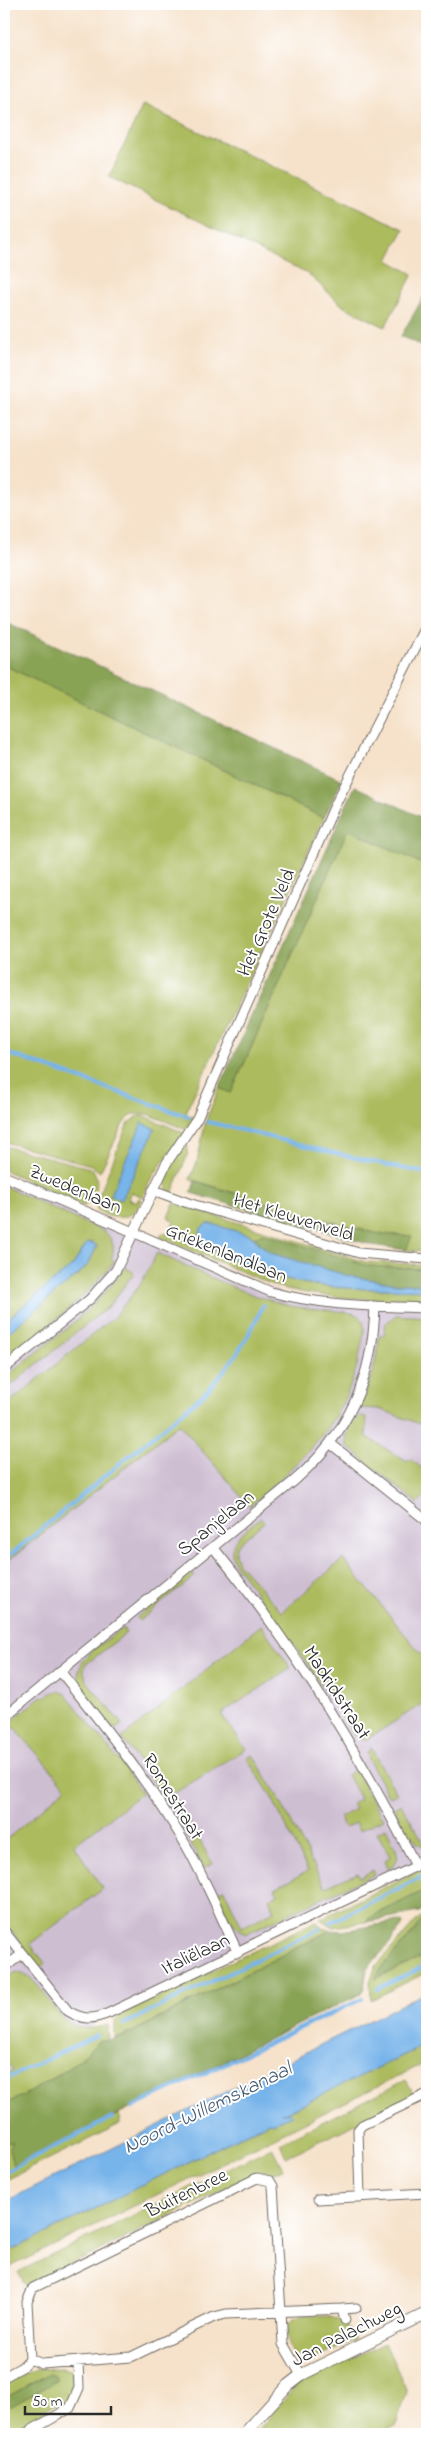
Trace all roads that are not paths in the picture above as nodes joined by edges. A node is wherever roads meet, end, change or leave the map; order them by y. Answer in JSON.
{"nodes":[{"id":1,"x":427,"y":624,"type":"edge"},
{"id":2,"x":4,"y":1176,"type":"edge"},
{"id":3,"x":154,"y":1190,"type":"junction"},
{"id":4,"x":135,"y":1233,"type":"junction"},
{"id":5,"x":427,"y":1259,"type":"edge"},
{"id":6,"x":375,"y":1306,"type":"junction"},
{"id":7,"x":427,"y":1308,"type":"edge"},
{"id":8,"x":4,"y":1370,"type":"edge"},
{"id":9,"x":331,"y":1444,"type":"junction"},
{"id":10,"x":427,"y":1521,"type":"edge"},
{"id":11,"x":213,"y":1547,"type":"junction"},
{"id":12,"x":60,"y":1671,"type":"junction"},
{"id":13,"x":4,"y":1717,"type":"edge"},
{"id":14,"x":427,"y":1861,"type":"edge"},
{"id":15,"x":416,"y":1866,"type":"junction"},
{"id":16,"x":4,"y":1931,"type":"edge"},
{"id":17,"x":238,"y":1953,"type":"junction"},
{"id":18,"x":22,"y":1954,"type":"junction"},
{"id":19,"x":4,"y":1968,"type":"edge"},
{"id":20,"x":427,"y":2094,"type":"edge"},
{"id":21,"x":427,"y":2193,"type":"edge"},
{"id":22,"x":360,"y":2197,"type":"junction"},
{"id":23,"x":318,"y":2199,"type":"dead end"},
{"id":24,"x":356,"y":2308,"type":"dead end"},
{"id":25,"x":342,"y":2309,"type":"junction"},
{"id":26,"x":281,"y":2312,"type":"junction"},
{"id":27,"x":427,"y":2313,"type":"edge"},
{"id":28,"x":345,"y":2320,"type":"dead end"},
{"id":29,"x":30,"y":2359,"type":"junction"},
{"id":30,"x":78,"y":2361,"type":"junction"},
{"id":31,"x":301,"y":2374,"type":"junction"},
{"id":32,"x":4,"y":2377,"type":"edge"},
{"id":33,"x":25,"y":2434,"type":"edge"},
{"id":34,"x":244,"y":2434,"type":"edge"}],
"edges":[{"from":1,"to":3,"type":"street","name":"Het Grote Veld"},
{"from":2,"to":4,"type":"street","name":"Zwedenlaan"},
{"from":3,"to":4,"type":"street","name":"Het Grote Veld"},
{"from":3,"to":5,"type":"street","name":"Het Kleuvenveld"},
{"from":4,"to":6,"type":"street","name":"Griekenlandlaan"},
{"from":4,"to":8,"type":"street","name":"Het Grote Veld"},
{"from":6,"to":7,"type":"street","name":"Griekenlandlaan"},
{"from":6,"to":9,"type":"street","name":"Spanjelaan"},
{"from":9,"to":10,"type":"street"},
{"from":9,"to":11,"type":"street","name":"Spanjelaan"},
{"from":11,"to":12,"type":"street","name":"Spanjelaan"},
{"from":11,"to":15,"type":"street","name":"Madridstraat"},
{"from":12,"to":13,"type":"street","name":"Spanjelaan"},
{"from":12,"to":17,"type":"street","name":"Romestraat"},
{"from":14,"to":15,"type":"street","name":"Italiëlaan"},
{"from":15,"to":17,"type":"street","name":"Italiëlaan"},
{"from":16,"to":18,"type":"street","name":"Italiëlaan"},
{"from":17,"to":18,"type":"street","name":"Italiëlaan"},
{"from":18,"to":19,"type":"street"},
{"from":20,"to":22,"type":"street"},
{"from":21,"to":22,"type":"street"},
{"from":22,"to":23,"type":"street"},
{"from":24,"to":25,"type":"street"},
{"from":25,"to":26,"type":"street"},
{"from":25,"to":28,"type":"street"},
{"from":26,"to":29,"type":"street","name":"Buitenbree"},
{"from":26,"to":30,"type":"street"},
{"from":26,"to":31,"type":"street","name":"Buitenbree"},
{"from":27,"to":31,"type":"street","name":"Jan Palachweg"},
{"from":29,"to":30,"type":"street"},
{"from":29,"to":32,"type":"street"},
{"from":30,"to":33,"type":"street"},
{"from":31,"to":34,"type":"street","name":"Jan Palachweg"}]}
